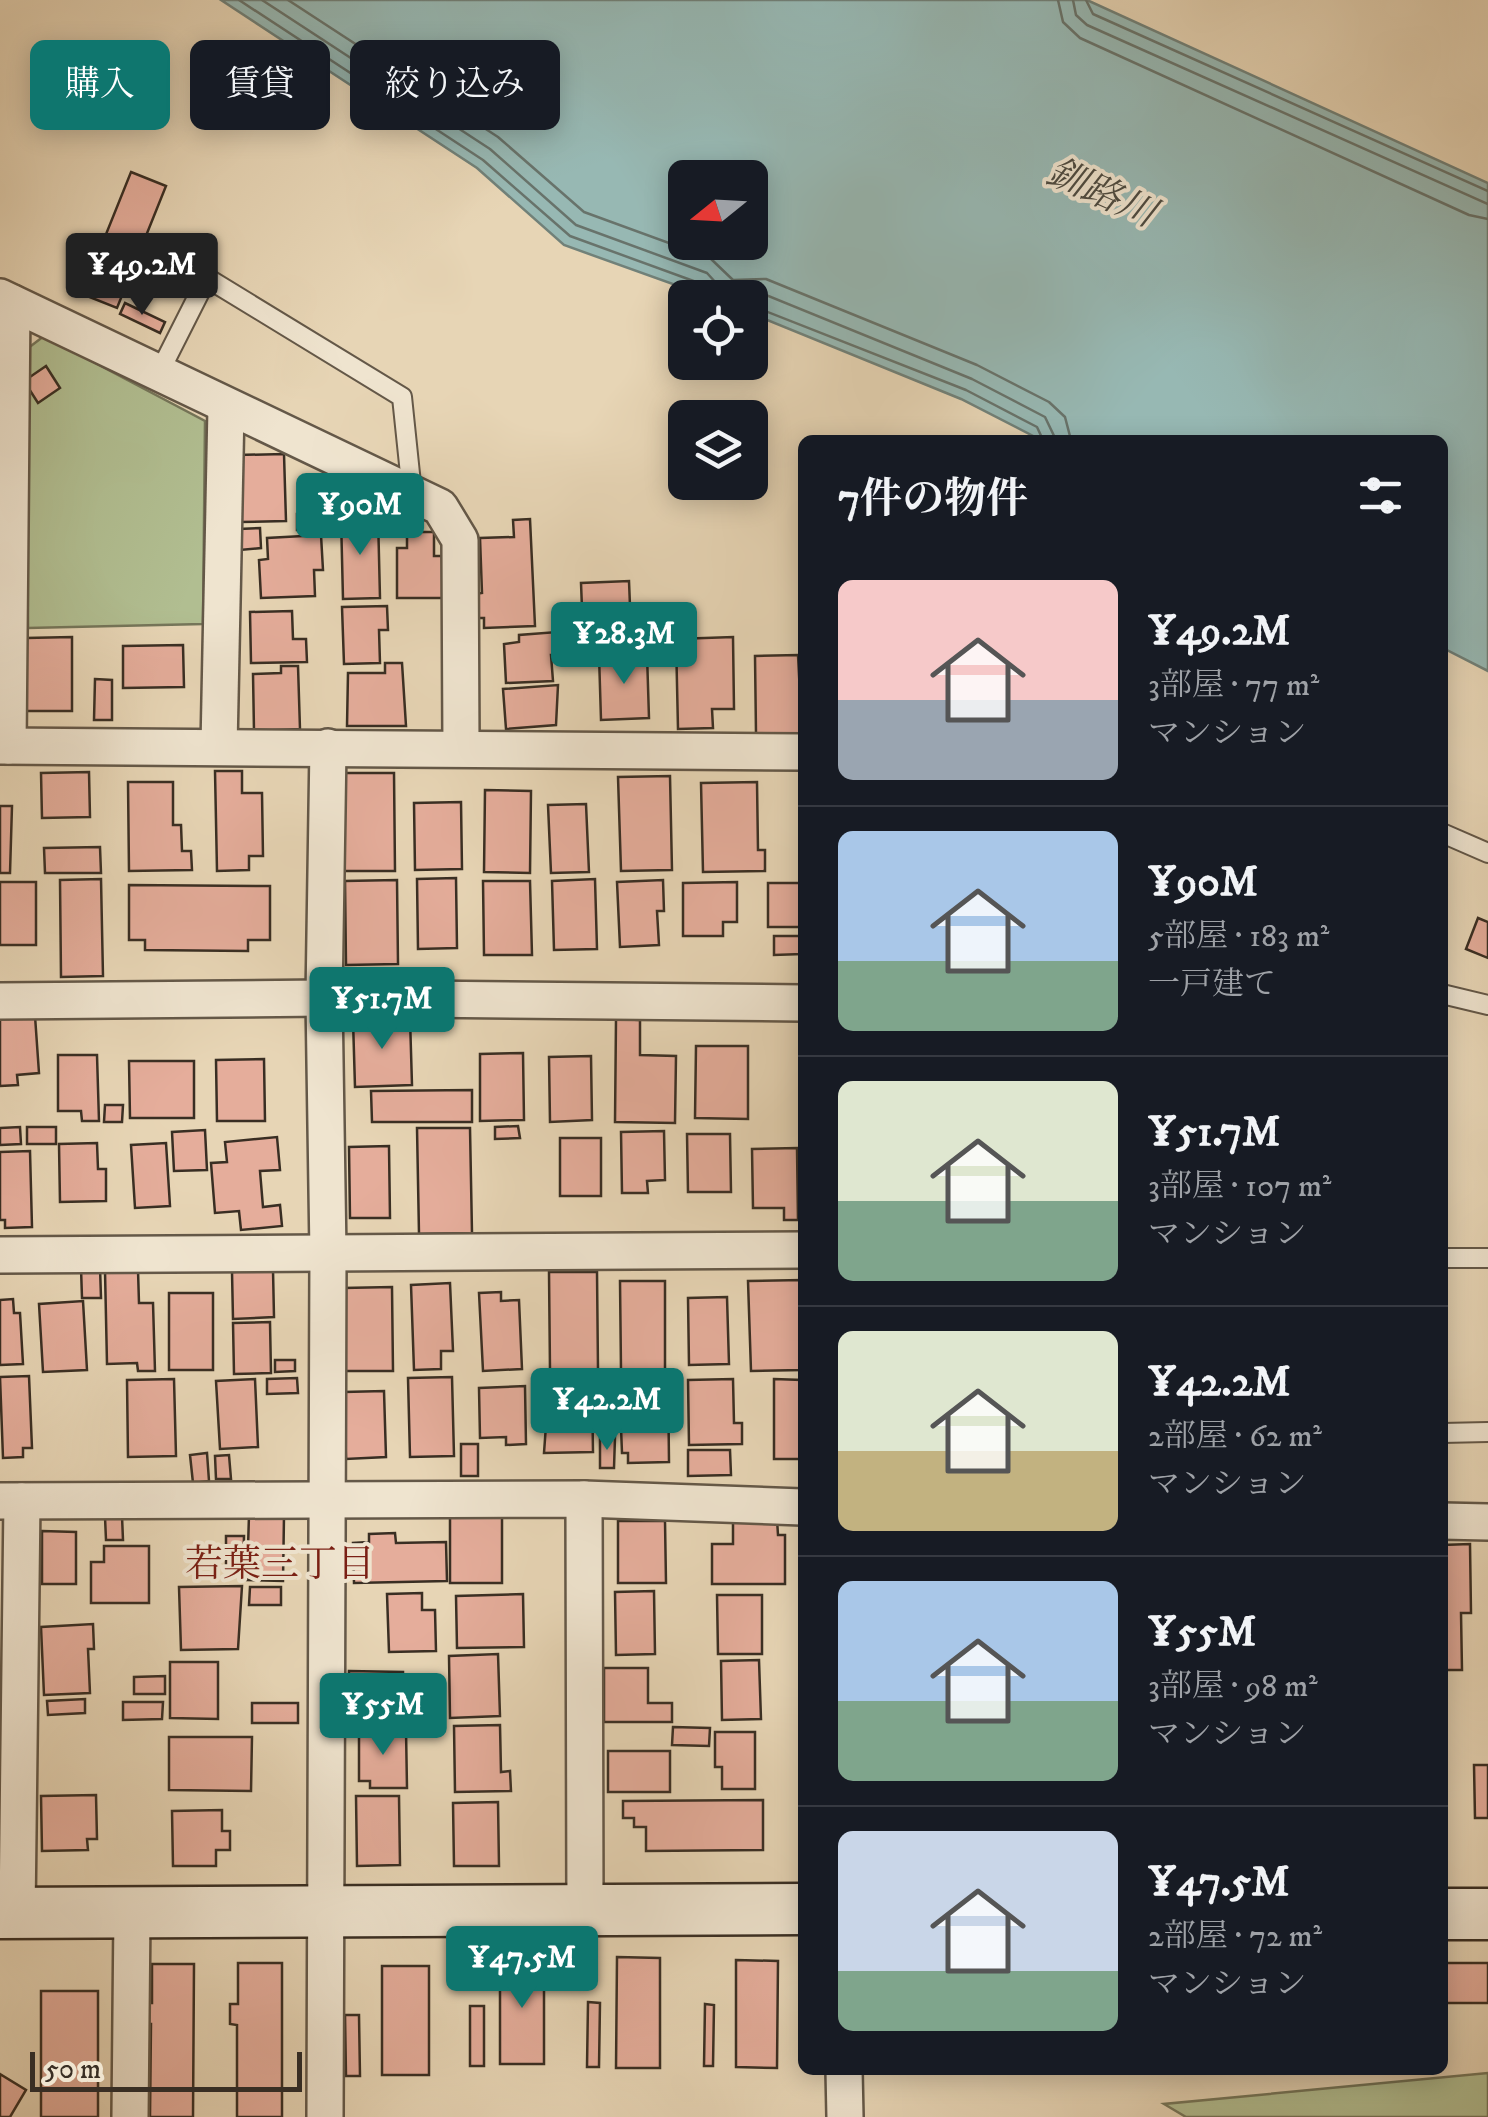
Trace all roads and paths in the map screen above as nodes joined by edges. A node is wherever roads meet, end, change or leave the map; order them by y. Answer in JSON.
{"nodes":[{"id":1,"x":6,"y":300,"type":"edge"},
{"id":2,"x":158,"y":375,"type":"junction"},
{"id":3,"x":226,"y":408,"type":"junction"},
{"id":4,"x":412,"y":493,"type":"junction"},
{"id":5,"x":4,"y":746,"type":"edge"},
{"id":6,"x":328,"y":746,"type":"junction"},
{"id":7,"x":219,"y":747,"type":"junction"},
{"id":8,"x":461,"y":748,"type":"junction"},
{"id":9,"x":798,"y":752,"type":"edge"},
{"id":10,"x":1448,"y":836,"type":"edge"},
{"id":11,"x":1488,"y":853,"type":"edge"},
{"id":12,"x":1448,"y":995,"type":"edge"},
{"id":13,"x":324,"y":998,"type":"junction"},
{"id":14,"x":0,"y":1001,"type":"edge"},
{"id":15,"x":798,"y":1003,"type":"edge"},
{"id":16,"x":1488,"y":1005,"type":"edge"},
{"id":17,"x":798,"y":1250,"type":"edge"},
{"id":18,"x":328,"y":1252,"type":"junction"},
{"id":19,"x":0,"y":1255,"type":"edge"},
{"id":20,"x":1448,"y":1258,"type":"edge"},
{"id":21,"x":1488,"y":1258,"type":"edge"},
{"id":22,"x":1488,"y":1432,"type":"edge"},
{"id":23,"x":1448,"y":1433,"type":"edge"},
{"id":24,"x":325,"y":1498,"type":"junction"},
{"id":25,"x":584,"y":1499,"type":"junction"},
{"id":26,"x":11,"y":1501,"type":"edge"},
{"id":27,"x":798,"y":1507,"type":"edge"},
{"id":28,"x":1448,"y":1521,"type":"edge"},
{"id":29,"x":1488,"y":1522,"type":"edge"},
{"id":30,"x":324,"y":1910,"type":"junction"},
{"id":31,"x":585,"y":1910,"type":"junction"},
{"id":32,"x":798,"y":1910,"type":"edge"},
{"id":33,"x":8,"y":1913,"type":"edge"},
{"id":34,"x":132,"y":1914,"type":"junction"},
{"id":35,"x":1448,"y":1914,"type":"edge"},
{"id":36,"x":1488,"y":1914,"type":"edge"},
{"id":37,"x":844,"y":2075,"type":"edge"},
{"id":38,"x":130,"y":2117,"type":"edge"},
{"id":39,"x":325,"y":2117,"type":"edge"},
{"id":40,"x":845,"y":2117,"type":"edge"}],
"edges":[{"from":1,"to":2,"type":"street"},
{"from":1,"to":5,"type":"street"},
{"from":2,"to":3,"type":"street"},
{"from":2,"to":4,"type":"lane"},
{"from":3,"to":4,"type":"street"},
{"from":3,"to":7,"type":"street"},
{"from":4,"to":8,"type":"street"},
{"from":5,"to":7,"type":"street"},
{"from":6,"to":7,"type":"street"},
{"from":6,"to":8,"type":"street"},
{"from":6,"to":13,"type":"street"},
{"from":8,"to":9,"type":"street"},
{"from":10,"to":11,"type":"lane"},
{"from":12,"to":16,"type":"lane"},
{"from":13,"to":14,"type":"street"},
{"from":13,"to":15,"type":"street"},
{"from":13,"to":18,"type":"street"},
{"from":17,"to":18,"type":"street"},
{"from":18,"to":19,"type":"street"},
{"from":18,"to":24,"type":"street"},
{"from":20,"to":21,"type":"lane"},
{"from":22,"to":23,"type":"lane"},
{"from":24,"to":25,"type":"street"},
{"from":24,"to":26,"type":"street"},
{"from":24,"to":30,"type":"street"},
{"from":25,"to":27,"type":"street"},
{"from":25,"to":31,"type":"street"},
{"from":26,"to":33,"type":"street"},
{"from":28,"to":29,"type":"street"},
{"from":30,"to":31,"type":"street"},
{"from":30,"to":34,"type":"street"},
{"from":30,"to":39,"type":"street"},
{"from":31,"to":32,"type":"street"},
{"from":33,"to":34,"type":"street"},
{"from":34,"to":38,"type":"street"},
{"from":35,"to":36,"type":"street"},
{"from":37,"to":40,"type":"street"}]}
